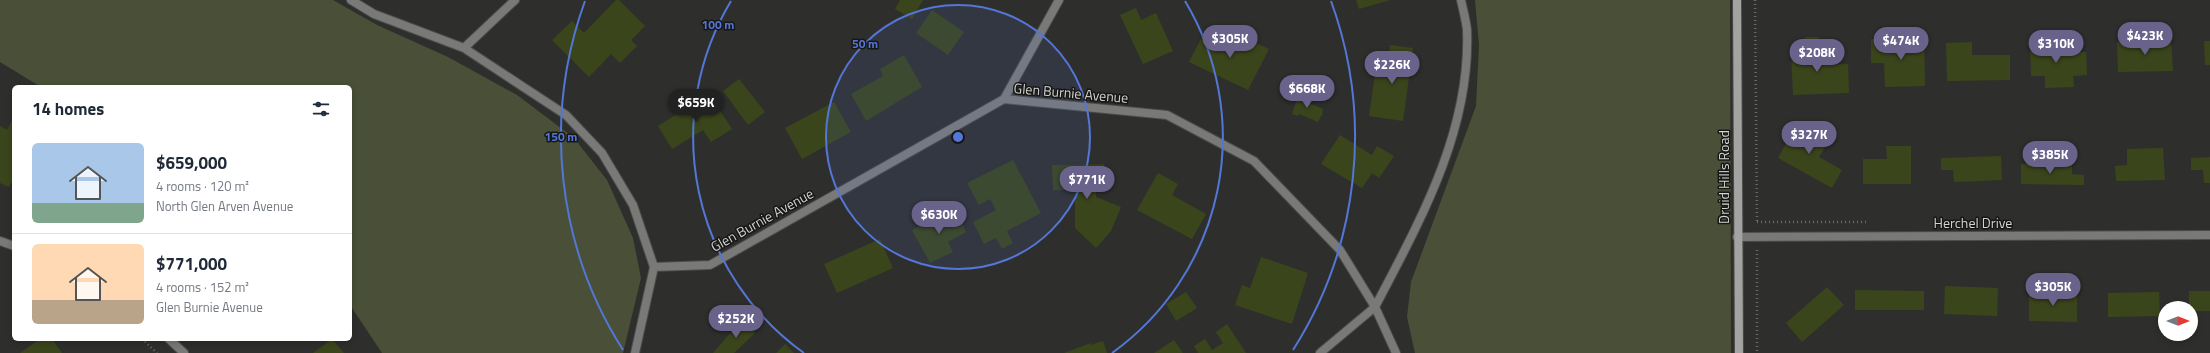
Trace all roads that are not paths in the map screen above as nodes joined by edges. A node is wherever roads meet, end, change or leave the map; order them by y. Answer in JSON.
{"nodes":[{"id":1,"x":352,"y":0,"type":"edge"},
{"id":2,"x":515,"y":0,"type":"edge"},
{"id":3,"x":1058,"y":0,"type":"edge"},
{"id":4,"x":1461,"y":0,"type":"edge"},
{"id":5,"x":1737,"y":0,"type":"edge"},
{"id":6,"x":464,"y":48,"type":"junction"},
{"id":7,"x":1004,"y":100,"type":"junction"},
{"id":8,"x":2210,"y":236,"type":"edge"},
{"id":9,"x":1737,"y":237,"type":"junction"},
{"id":10,"x":0,"y":241,"type":"edge"},
{"id":11,"x":12,"y":245,"type":"edge"},
{"id":12,"x":654,"y":267,"type":"junction"},
{"id":13,"x":1375,"y":308,"type":"junction"},
{"id":14,"x":171,"y":341,"type":"edge"},
{"id":15,"x":184,"y":353,"type":"edge"},
{"id":16,"x":635,"y":353,"type":"edge"},
{"id":17,"x":1320,"y":353,"type":"edge"},
{"id":18,"x":1396,"y":353,"type":"edge"},
{"id":19,"x":1739,"y":353,"type":"edge"}],
"edges":[{"from":1,"to":6,"type":"street"},
{"from":2,"to":6,"type":"street"},
{"from":3,"to":7,"type":"street"},
{"from":4,"to":13,"type":"street"},
{"from":5,"to":9,"type":"street","name":"Druid Hills Road"},
{"from":6,"to":12,"type":"street"},
{"from":7,"to":12,"type":"street","name":"Glen Burnie Avenue"},
{"from":7,"to":13,"type":"street","name":"Glen Burnie Avenue"},
{"from":8,"to":9,"type":"street","name":"Herchel Drive"},
{"from":9,"to":19,"type":"street","name":"Druid Hills Road"},
{"from":10,"to":11,"type":"street"},
{"from":12,"to":16,"type":"street"},
{"from":13,"to":17,"type":"street"},
{"from":13,"to":18,"type":"street","name":"Glen Burnie Avenue"},
{"from":14,"to":15,"type":"street"}]}
